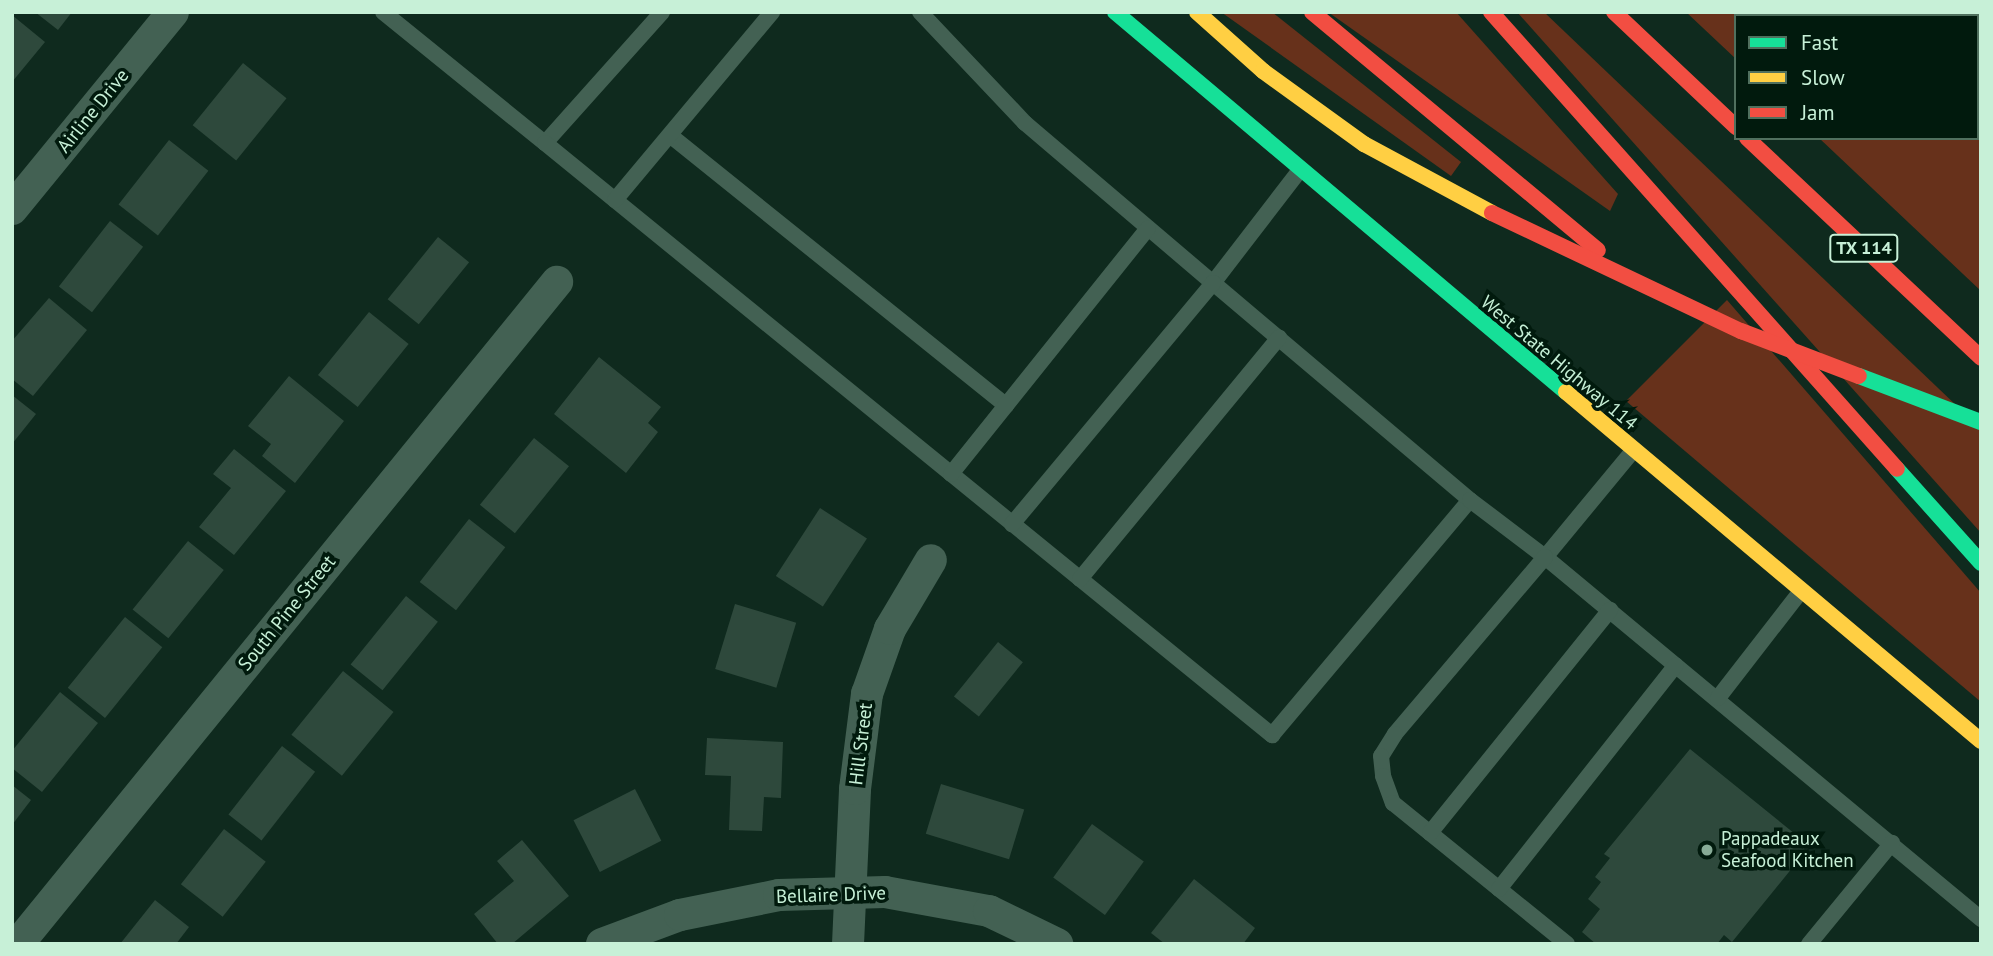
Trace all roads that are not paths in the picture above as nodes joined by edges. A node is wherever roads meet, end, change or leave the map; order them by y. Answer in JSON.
{"nodes":[{"id":1,"x":173,"y":12,"type":"edge"},
{"id":2,"x":383,"y":12,"type":"edge"},
{"id":3,"x":662,"y":12,"type":"edge"},
{"id":4,"x":772,"y":12,"type":"edge"},
{"id":5,"x":920,"y":12,"type":"edge"},
{"id":6,"x":1115,"y":12,"type":"edge"},
{"id":7,"x":1197,"y":12,"type":"edge"},
{"id":8,"x":1312,"y":12,"type":"edge"},
{"id":9,"x":1491,"y":12,"type":"edge"},
{"id":10,"x":1614,"y":12,"type":"edge"},
{"id":11,"x":1734,"y":125,"type":"edge"},
{"id":12,"x":671,"y":136,"type":"junction"},
{"id":13,"x":1749,"y":140,"type":"edge"},
{"id":14,"x":545,"y":143,"type":"junction"},
{"id":15,"x":1300,"y":170,"type":"junction"},
{"id":16,"x":615,"y":200,"type":"junction"},
{"id":17,"x":12,"y":209,"type":"edge"},
{"id":18,"x":1148,"y":228,"type":"junction"},
{"id":19,"x":556,"y":282,"type":"dead end"},
{"id":20,"x":1213,"y":283,"type":"junction"},
{"id":21,"x":1645,"y":289,"type":"junction"},
{"id":22,"x":1279,"y":338,"type":"junction"},
{"id":23,"x":1981,"y":358,"type":"edge"},
{"id":24,"x":1006,"y":405,"type":"junction"},
{"id":25,"x":1981,"y":422,"type":"edge"},
{"id":26,"x":1632,"y":452,"type":"junction"},
{"id":27,"x":951,"y":474,"type":"junction"},
{"id":28,"x":1470,"y":500,"type":"junction"},
{"id":29,"x":1012,"y":524,"type":"junction"},
{"id":30,"x":1545,"y":556,"type":"junction"},
{"id":31,"x":931,"y":560,"type":"dead end"},
{"id":32,"x":1981,"y":563,"type":"edge"},
{"id":33,"x":1080,"y":579,"type":"junction"},
{"id":34,"x":1801,"y":591,"type":"junction"},
{"id":35,"x":1610,"y":610,"type":"junction"},
{"id":36,"x":1676,"y":665,"type":"junction"},
{"id":37,"x":1718,"y":698,"type":"junction"},
{"id":38,"x":1981,"y":741,"type":"edge"},
{"id":39,"x":1430,"y":833,"type":"junction"},
{"id":40,"x":1892,"y":843,"type":"junction"},
{"id":41,"x":1499,"y":889,"type":"junction"},
{"id":42,"x":850,"y":892,"type":"junction"},
{"id":43,"x":1981,"y":919,"type":"edge"},
{"id":44,"x":18,"y":944,"type":"edge"},
{"id":45,"x":602,"y":944,"type":"edge"},
{"id":46,"x":848,"y":944,"type":"edge"},
{"id":47,"x":1057,"y":944,"type":"edge"},
{"id":48,"x":1567,"y":944,"type":"edge"},
{"id":49,"x":1809,"y":944,"type":"edge"}],
"edges":[{"from":1,"to":17,"type":"street","name":"Airline Drive"},
{"from":2,"to":14,"type":"lane"},
{"from":3,"to":14,"type":"lane"},
{"from":4,"to":12,"type":"lane"},
{"from":5,"to":18,"type":"lane"},
{"from":6,"to":15,"type":"main road","name":"West State Highway 114"},
{"from":7,"to":21,"type":"main road"},
{"from":8,"to":21,"type":"main road"},
{"from":9,"to":32,"type":"main road"},
{"from":10,"to":11,"type":"main road"},
{"from":12,"to":16,"type":"lane"},
{"from":12,"to":24,"type":"lane"},
{"from":13,"to":23,"type":"main road","number":"TX 114"},
{"from":14,"to":16,"type":"lane"},
{"from":15,"to":20,"type":"lane"},
{"from":15,"to":26,"type":"main road","name":"West State Highway 114"},
{"from":16,"to":27,"type":"lane"},
{"from":18,"to":20,"type":"lane"},
{"from":18,"to":24,"type":"lane"},
{"from":19,"to":44,"type":"street","name":"South Pine Street"},
{"from":20,"to":22,"type":"lane"},
{"from":20,"to":29,"type":"lane"},
{"from":21,"to":25,"type":"main road"},
{"from":22,"to":28,"type":"lane"},
{"from":22,"to":33,"type":"lane"},
{"from":24,"to":27,"type":"lane"},
{"from":26,"to":30,"type":"lane"},
{"from":26,"to":34,"type":"main road","name":"West State Highway 114"},
{"from":27,"to":29,"type":"lane"},
{"from":28,"to":30,"type":"lane"},
{"from":28,"to":33,"type":"lane"},
{"from":29,"to":33,"type":"lane"},
{"from":30,"to":35,"type":"lane"},
{"from":30,"to":39,"type":"lane"},
{"from":31,"to":42,"type":"street","name":"Hill Street"},
{"from":34,"to":37,"type":"lane"},
{"from":34,"to":38,"type":"main road","name":"West State Highway 114"},
{"from":35,"to":36,"type":"lane"},
{"from":35,"to":39,"type":"lane"},
{"from":36,"to":37,"type":"lane"},
{"from":36,"to":41,"type":"lane"},
{"from":37,"to":40,"type":"lane"},
{"from":39,"to":41,"type":"lane"},
{"from":40,"to":43,"type":"lane"},
{"from":40,"to":49,"type":"lane"},
{"from":41,"to":48,"type":"lane"},
{"from":42,"to":45,"type":"street","name":"Bellaire Drive"},
{"from":42,"to":46,"type":"street","name":"Hill Street"},
{"from":42,"to":47,"type":"street","name":"Bellaire Drive"}]}
